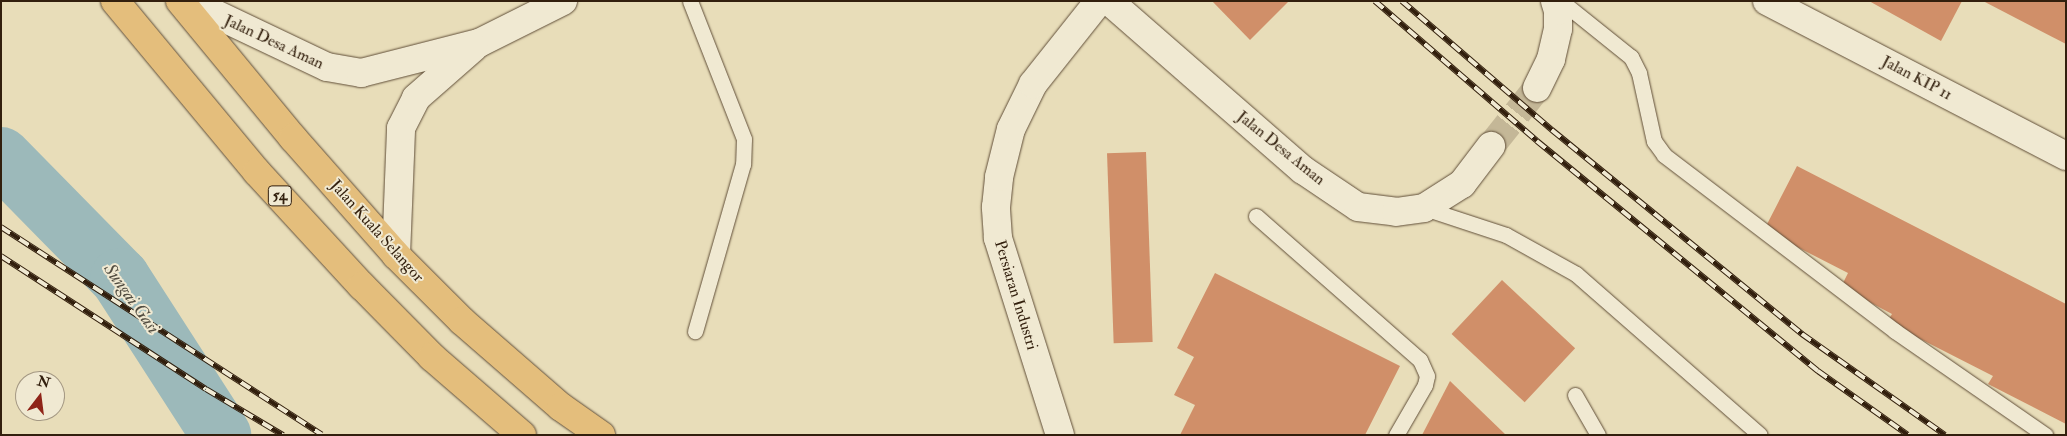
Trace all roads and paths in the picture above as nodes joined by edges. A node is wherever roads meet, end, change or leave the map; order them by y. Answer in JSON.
{"nodes":[{"id":1,"x":115,"y":1,"type":"edge"},
{"id":2,"x":180,"y":1,"type":"edge"},
{"id":3,"x":188,"y":1,"type":"edge"},
{"id":4,"x":563,"y":1,"type":"edge"},
{"id":5,"x":690,"y":1,"type":"edge"},
{"id":6,"x":1099,"y":1,"type":"edge"},
{"id":7,"x":1109,"y":1,"type":"edge"},
{"id":8,"x":1555,"y":1,"type":"edge"},
{"id":9,"x":1561,"y":1,"type":"edge"},
{"id":10,"x":1767,"y":1,"type":"edge"},
{"id":11,"x":479,"y":43,"type":"junction"},
{"id":12,"x":1537,"y":88,"type":"tunnel mouth"},
{"id":13,"x":1491,"y":146,"type":"tunnel mouth"},
{"id":14,"x":2066,"y":156,"type":"edge"},
{"id":15,"x":1424,"y":208,"type":"junction"},
{"id":16,"x":1256,"y":216,"type":"dead end"},
{"id":17,"x":396,"y":255,"type":"junction"},
{"id":18,"x":695,"y":332,"type":"dead end"},
{"id":19,"x":1575,"y":395,"type":"dead end"},
{"id":20,"x":522,"y":435,"type":"edge"},
{"id":21,"x":601,"y":435,"type":"edge"},
{"id":22,"x":1060,"y":435,"type":"edge"},
{"id":23,"x":1396,"y":435,"type":"edge"},
{"id":24,"x":1598,"y":435,"type":"edge"},
{"id":25,"x":1760,"y":435,"type":"edge"},
{"id":26,"x":2045,"y":435,"type":"edge"}],
"edges":[{"from":1,"to":20,"type":"highway","number":"54"},
{"from":2,"to":17,"type":"highway","name":"Jalan Kuala Selangor"},
{"from":3,"to":11,"type":"street","name":"Jalan Desa Aman"},
{"from":4,"to":11,"type":"street","name":"Jalan Desa Aman"},
{"from":5,"to":18,"type":"lane"},
{"from":6,"to":22,"type":"street","name":"Persiaran Industri"},
{"from":7,"to":15,"type":"street","name":"Jalan Desa Aman"},
{"from":8,"to":12,"type":"street"},
{"from":9,"to":26,"type":"lane"},
{"from":10,"to":14,"type":"street","name":"Jalan KIP 11"},
{"from":11,"to":17,"type":"street","name":"Jalan Desa Aman"},
{"from":13,"to":15,"type":"street","name":"Jalan Desa Aman"},
{"from":15,"to":25,"type":"lane"},
{"from":16,"to":23,"type":"lane"},
{"from":17,"to":21,"type":"highway","name":"Jalan Kuala Selangor"},
{"from":19,"to":24,"type":"lane"}]}
